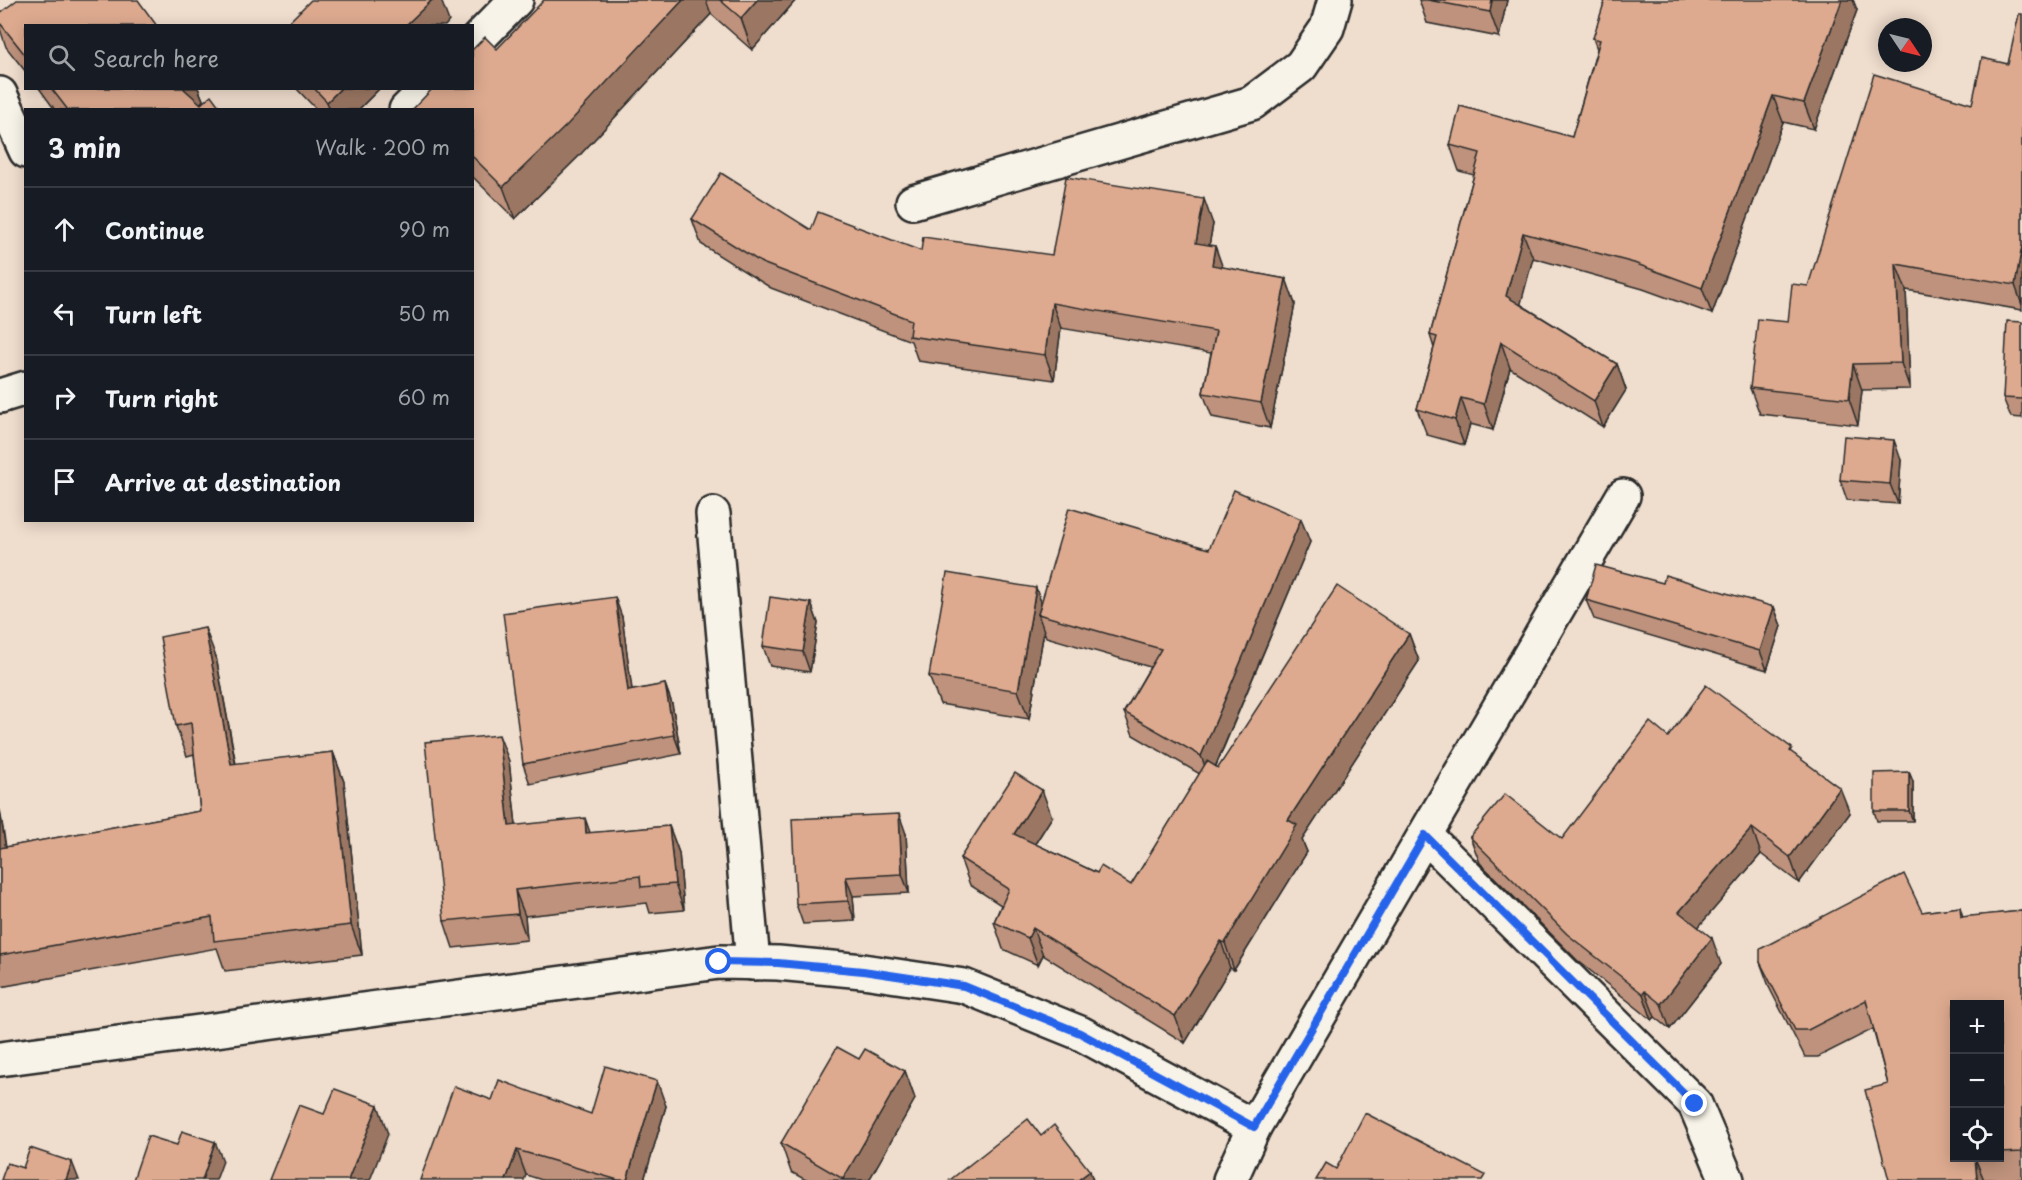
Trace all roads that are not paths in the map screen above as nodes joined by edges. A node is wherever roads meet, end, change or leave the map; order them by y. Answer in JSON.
{"nodes":[{"id":1,"x":516,"y":0,"type":"edge"},
{"id":2,"x":1335,"y":0,"type":"edge"},
{"id":3,"x":474,"y":43,"type":"edge"},
{"id":4,"x":426,"y":90,"type":"edge"},
{"id":5,"x":0,"y":94,"type":"edge"},
{"id":6,"x":408,"y":108,"type":"edge"},
{"id":7,"x":24,"y":147,"type":"edge"},
{"id":8,"x":913,"y":202,"type":"dead end"},
{"id":9,"x":24,"y":389,"type":"edge"},
{"id":10,"x":0,"y":396,"type":"edge"},
{"id":11,"x":1623,"y":496,"type":"dead end"},
{"id":12,"x":713,"y":514,"type":"dead end"},
{"id":13,"x":1425,"y":835,"type":"junction"},
{"id":14,"x":753,"y":963,"type":"junction"},
{"id":15,"x":0,"y":1059,"type":"edge"},
{"id":16,"x":1254,"y":1127,"type":"junction"},
{"id":17,"x":1230,"y":1180,"type":"edge"},
{"id":18,"x":1727,"y":1180,"type":"edge"}],
"edges":[{"from":1,"to":3,"type":"street"},
{"from":2,"to":8,"type":"street"},
{"from":4,"to":6,"type":"street"},
{"from":5,"to":7,"type":"street"},
{"from":9,"to":10,"type":"street"},
{"from":11,"to":13,"type":"street"},
{"from":12,"to":14,"type":"street"},
{"from":13,"to":16,"type":"street"},
{"from":13,"to":18,"type":"street"},
{"from":14,"to":15,"type":"street"},
{"from":14,"to":16,"type":"street"},
{"from":16,"to":17,"type":"street"}]}
